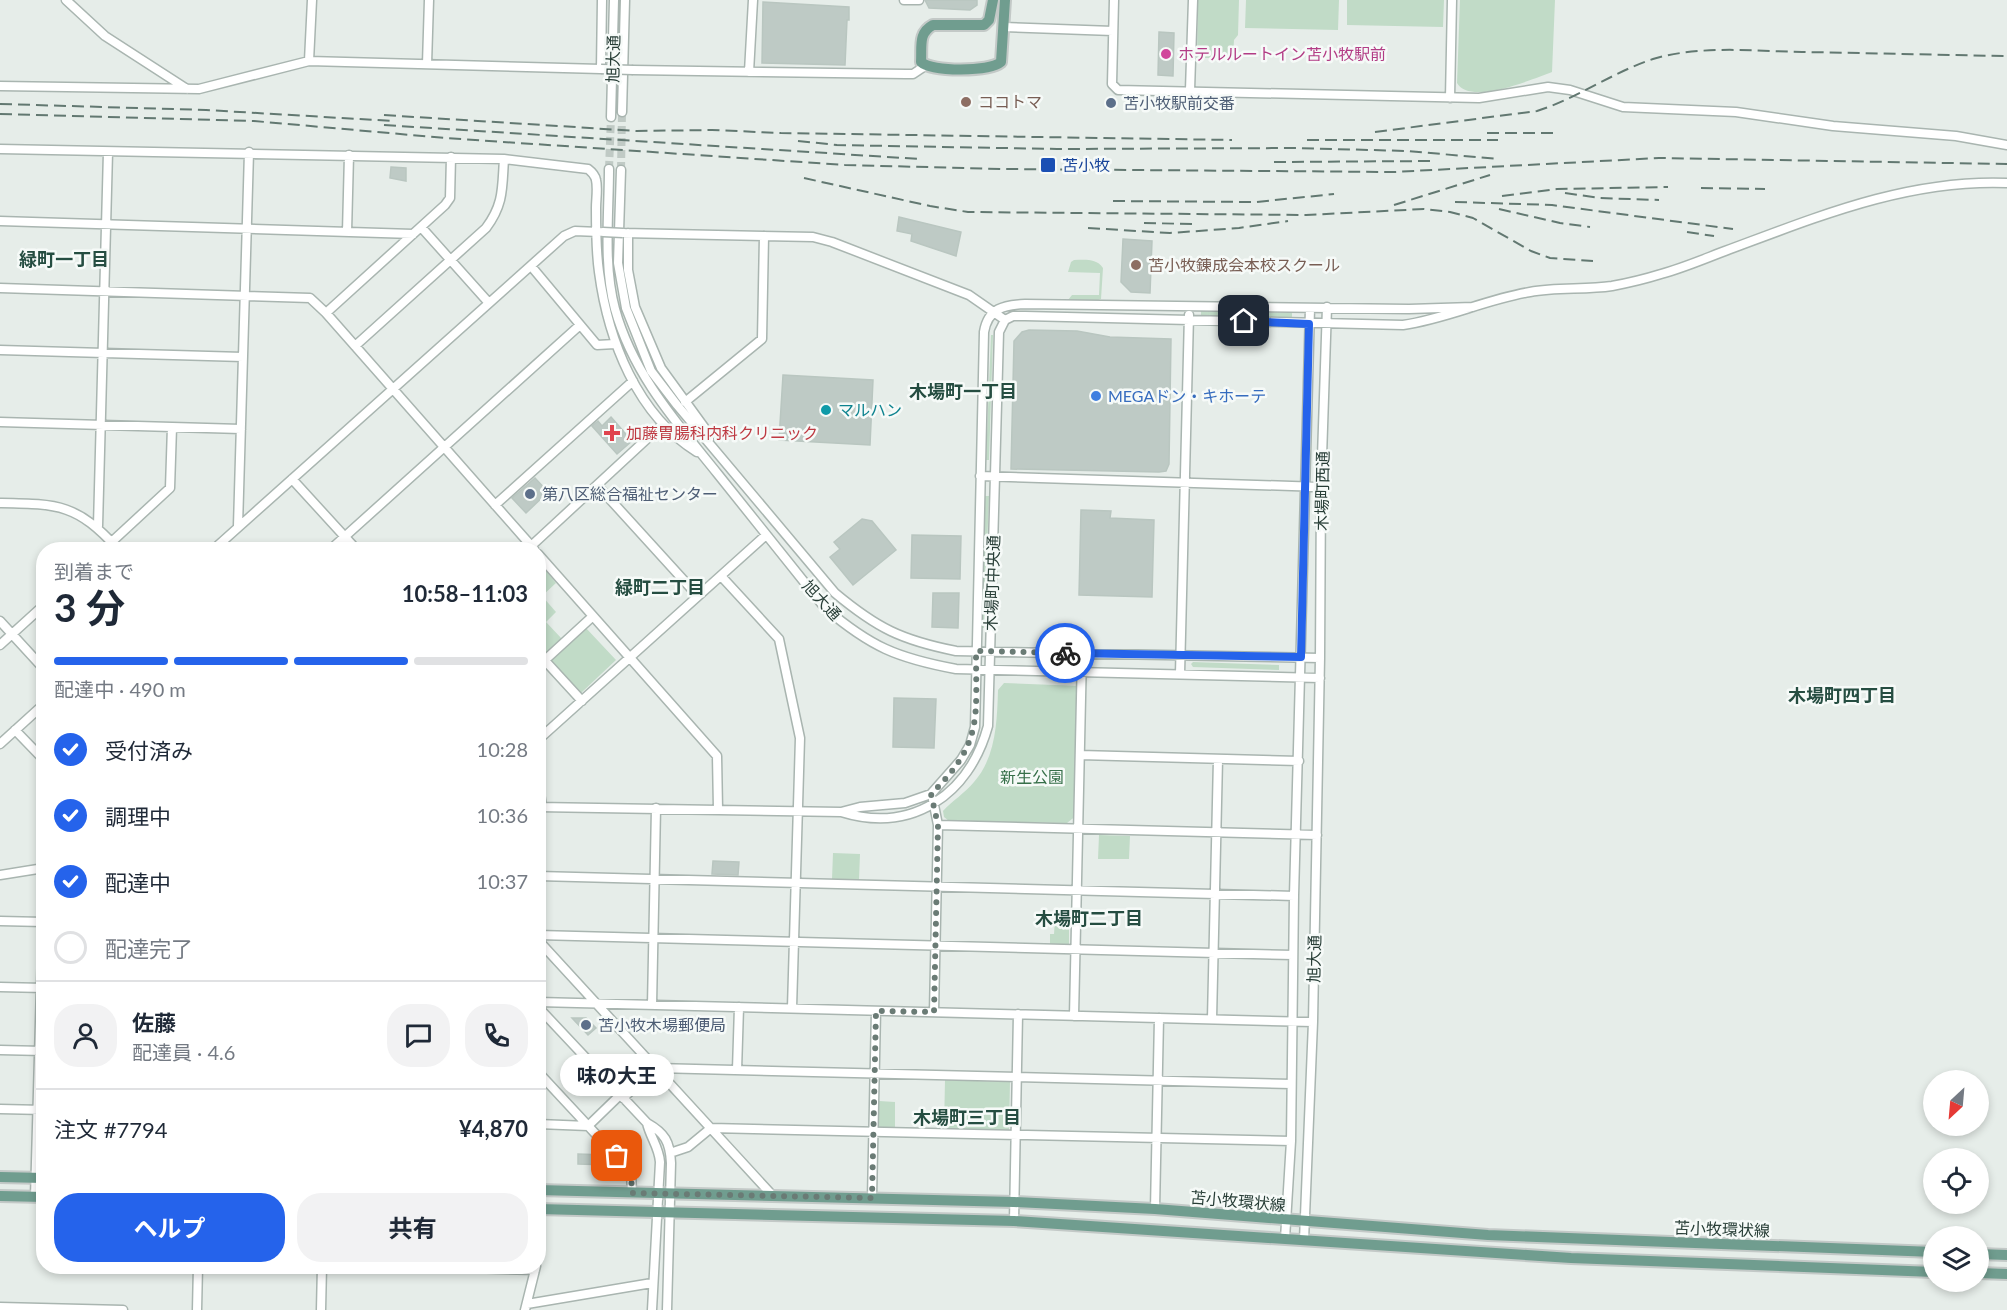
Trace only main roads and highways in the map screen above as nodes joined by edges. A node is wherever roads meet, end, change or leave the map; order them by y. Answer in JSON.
{"nodes":[{"id":1,"x":993,"y":0,"type":"edge"},
{"id":2,"x":1005,"y":0,"type":"edge"},
{"id":3,"x":0,"y":1177,"type":"edge"},
{"id":4,"x":36,"y":1178,"type":"edge"},
{"id":5,"x":546,"y":1190,"type":"edge"},
{"id":6,"x":0,"y":1196,"type":"edge"},
{"id":7,"x":36,"y":1197,"type":"edge"},
{"id":8,"x":546,"y":1209,"type":"edge"},
{"id":9,"x":1923,"y":1252,"type":"edge"},
{"id":10,"x":1989,"y":1254,"type":"edge"},
{"id":11,"x":2007,"y":1255,"type":"edge"},
{"id":12,"x":1923,"y":1272,"type":"edge"},
{"id":13,"x":1989,"y":1273,"type":"edge"},
{"id":14,"x":2007,"y":1274,"type":"edge"}],
"edges":[{"from":1,"to":2,"type":"main road"},
{"from":3,"to":4,"type":"main road"},
{"from":5,"to":9,"type":"main road","name":"苫小牧環状線"},
{"from":6,"to":7,"type":"main road"},
{"from":8,"to":12,"type":"main road","name":"苫小牧環状線"},
{"from":10,"to":11,"type":"main road"},
{"from":13,"to":14,"type":"main road"}]}
